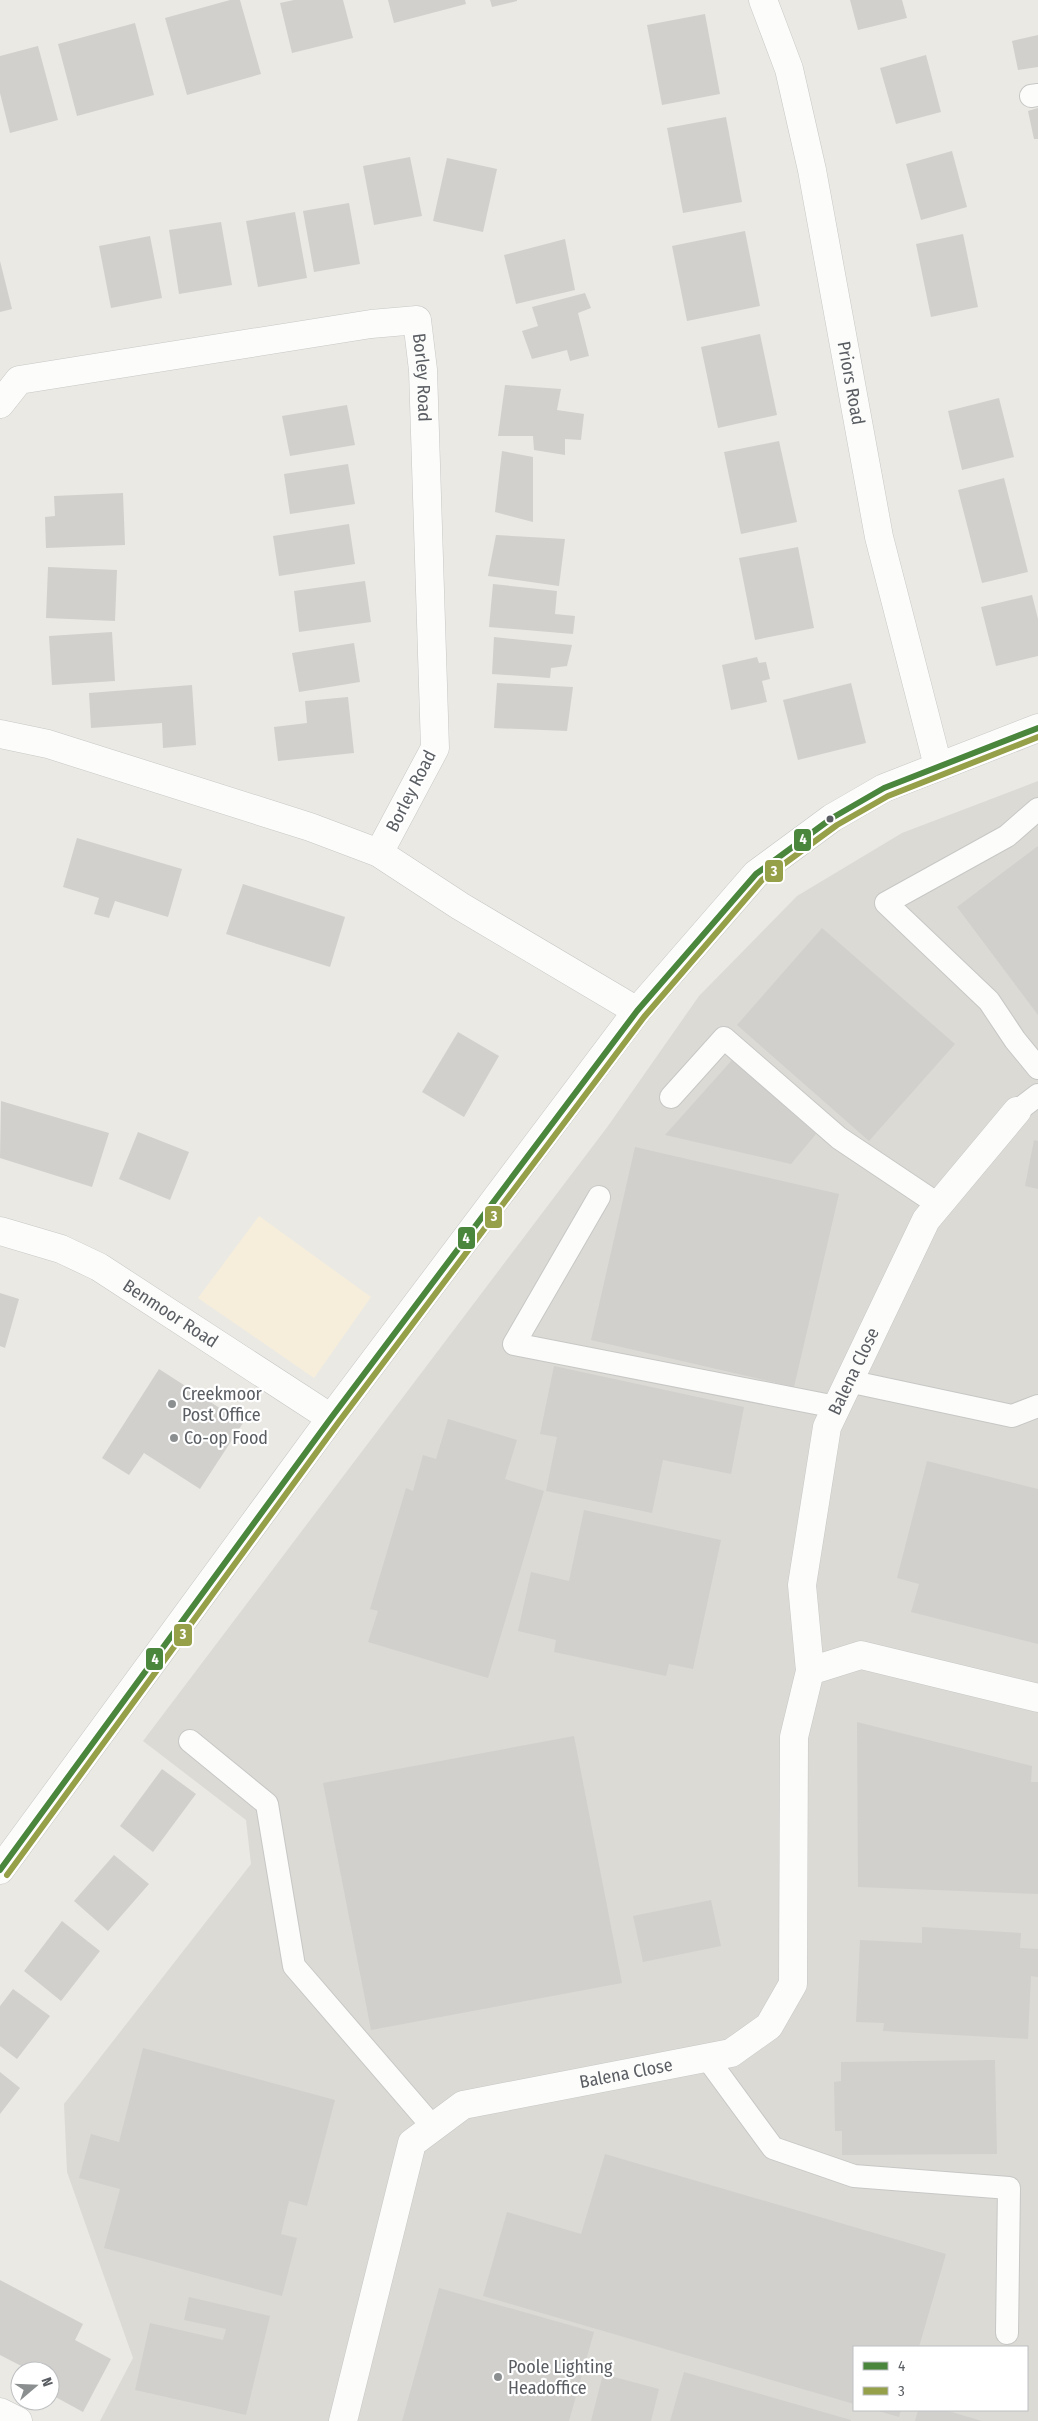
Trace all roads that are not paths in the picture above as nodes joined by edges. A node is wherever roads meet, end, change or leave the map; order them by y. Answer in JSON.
{"nodes":[{"id":1,"x":763,"y":0,"type":"edge"},
{"id":2,"x":0,"y":404,"type":"edge"},
{"id":3,"x":1038,"y":728,"type":"edge"},
{"id":4,"x":0,"y":734,"type":"edge"},
{"id":5,"x":938,"y":766,"type":"junction"},
{"id":6,"x":1038,"y":810,"type":"edge"},
{"id":7,"x":379,"y":853,"type":"junction"},
{"id":8,"x":637,"y":1011,"type":"junction"},
{"id":9,"x":1038,"y":1068,"type":"edge"},
{"id":10,"x":1038,"y":1095,"type":"edge"},
{"id":11,"x":671,"y":1096,"type":"dead end"},
{"id":12,"x":1017,"y":1111,"type":"joint"},
{"id":13,"x":599,"y":1197,"type":"dead end"},
{"id":14,"x":939,"y":1205,"type":"junction"},
{"id":15,"x":0,"y":1231,"type":"edge"},
{"id":16,"x":848,"y":1381,"type":"junction"},
{"id":17,"x":836,"y":1406,"type":"junction"},
{"id":18,"x":1038,"y":1406,"type":"edge"},
{"id":19,"x":331,"y":1418,"type":"junction"},
{"id":20,"x":810,"y":1672,"type":"junction"},
{"id":21,"x":1038,"y":1698,"type":"edge"},
{"id":22,"x":190,"y":1741,"type":"dead end"},
{"id":23,"x":0,"y":1870,"type":"edge"},
{"id":24,"x":707,"y":2058,"type":"junction"},
{"id":25,"x":433,"y":2127,"type":"junction"},
{"id":26,"x":1007,"y":2333,"type":"dead end"},
{"id":27,"x":0,"y":2412,"type":"edge"},
{"id":28,"x":18,"y":2421,"type":"edge"},
{"id":29,"x":343,"y":2421,"type":"edge"}],
"edges":[{"from":1,"to":5,"type":"street","name":"Priors Road"},
{"from":2,"to":7,"type":"street","name":"Borley Road"},
{"from":3,"to":5,"type":"street"},
{"from":4,"to":7,"type":"street","name":"Borley Road"},
{"from":5,"to":8,"type":"street"},
{"from":6,"to":9,"type":"lane"},
{"from":7,"to":8,"type":"street","name":"Borley Road"},
{"from":8,"to":19,"type":"street"},
{"from":10,"to":12,"type":"lane"},
{"from":11,"to":14,"type":"lane"},
{"from":12,"to":14,"type":"street","name":"Balena Close"},
{"from":13,"to":17,"type":"lane"},
{"from":14,"to":16,"type":"street","name":"Balena Close"},
{"from":15,"to":19,"type":"street","name":"Benmoor Road"},
{"from":16,"to":17,"type":"street","name":"Balena Close"},
{"from":16,"to":18,"type":"lane"},
{"from":17,"to":20,"type":"street","name":"Balena Close"},
{"from":19,"to":23,"type":"street"},
{"from":20,"to":21,"type":"street"},
{"from":20,"to":24,"type":"street","name":"Balena Close"},
{"from":22,"to":25,"type":"lane"},
{"from":24,"to":25,"type":"street","name":"Balena Close"},
{"from":24,"to":26,"type":"lane"},
{"from":25,"to":29,"type":"street","name":"Balena Close"},
{"from":27,"to":28,"type":"street"}]}
